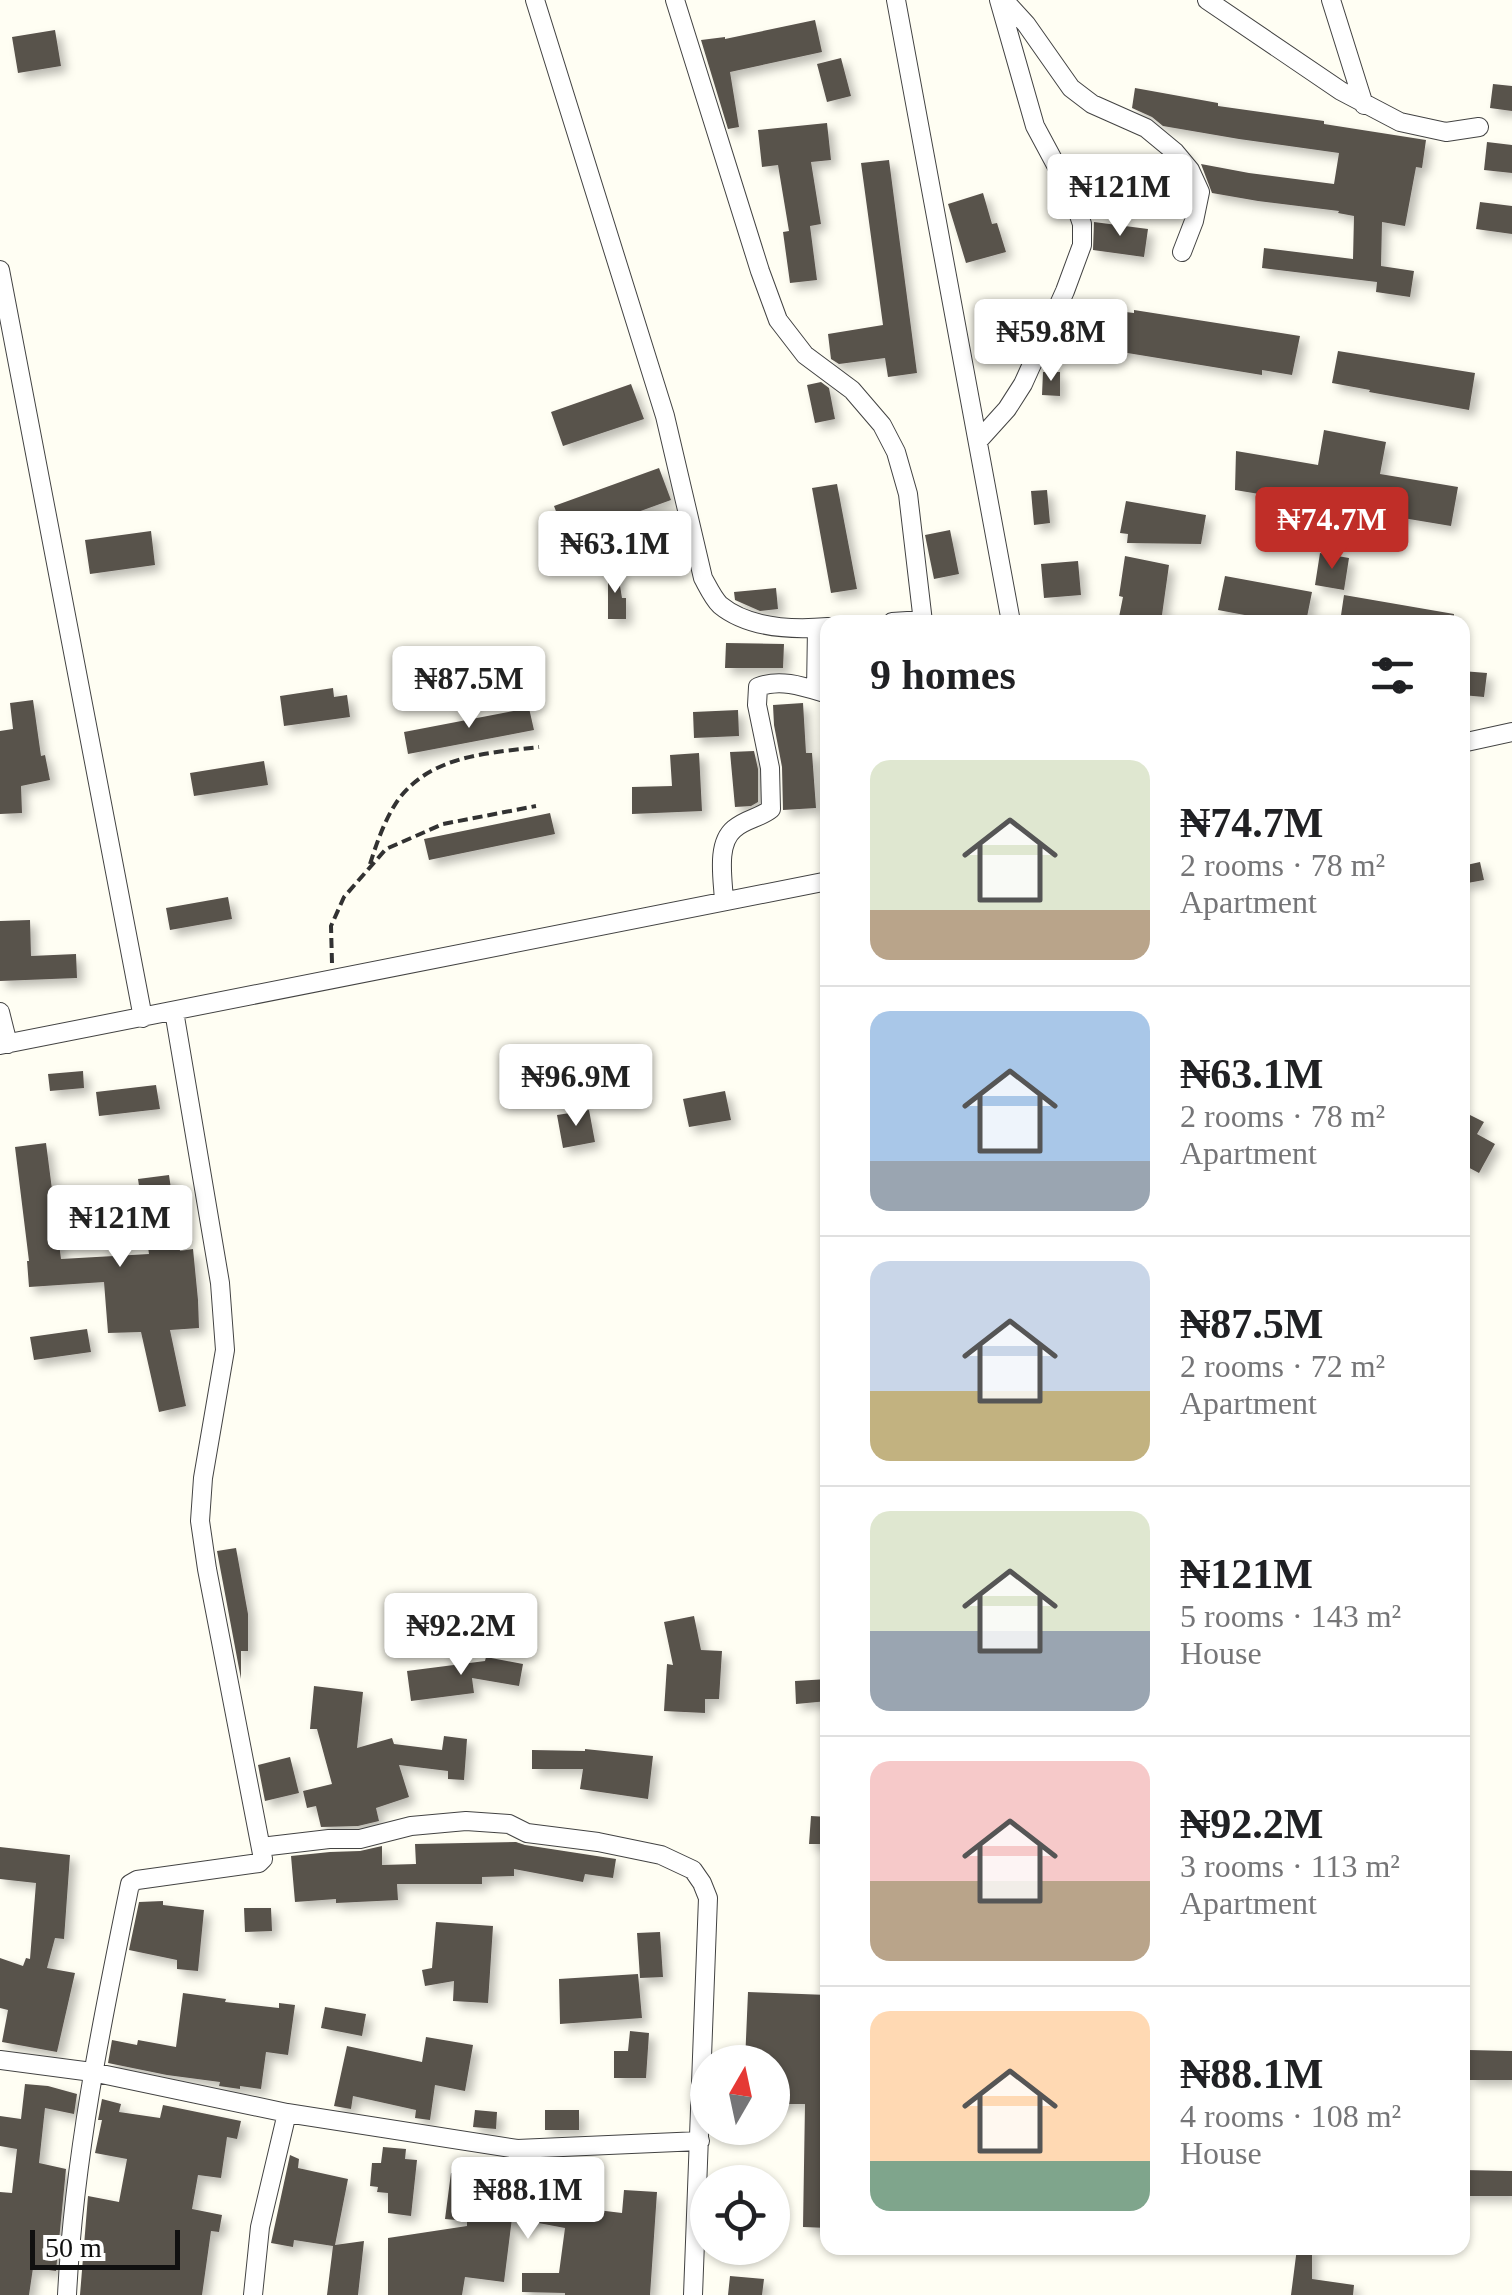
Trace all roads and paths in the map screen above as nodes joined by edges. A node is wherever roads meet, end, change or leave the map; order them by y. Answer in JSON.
{"nodes":[{"id":1,"x":535,"y":0,"type":"edge"},
{"id":2,"x":676,"y":0,"type":"edge"},
{"id":3,"x":896,"y":0,"type":"edge"},
{"id":4,"x":1002,"y":0,"type":"edge"},
{"id":5,"x":1207,"y":0,"type":"edge"},
{"id":6,"x":1332,"y":0,"type":"edge"},
{"id":7,"x":1364,"y":105,"type":"junction"},
{"id":8,"x":1479,"y":127,"type":"dead end"},
{"id":9,"x":1182,"y":252,"type":"dead end"},
{"id":10,"x":0,"y":270,"type":"edge"},
{"id":11,"x":979,"y":440,"type":"junction"},
{"id":12,"x":922,"y":615,"type":"edge"},
{"id":13,"x":1010,"y":615,"type":"edge"},
{"id":14,"x":820,"y":628,"type":"edge"},
{"id":15,"x":820,"y":691,"type":"edge"},
{"id":16,"x":1512,"y":732,"type":"edge"},
{"id":17,"x":1470,"y":741,"type":"edge"},
{"id":18,"x":539,"y":747,"type":"dead end"},
{"id":19,"x":536,"y":806,"type":"dead end"},
{"id":20,"x":368,"y":868,"type":"junction"},
{"id":21,"x":820,"y":883,"type":"edge"},
{"id":22,"x":724,"y":901,"type":"junction"},
{"id":23,"x":333,"y":978,"type":"junction"},
{"id":24,"x":174,"y":1011,"type":"junction"},
{"id":25,"x":0,"y":1012,"type":"edge"},
{"id":26,"x":144,"y":1018,"type":"junction"},
{"id":27,"x":4,"y":1045,"type":"edge"},
{"id":28,"x":261,"y":1847,"type":"junction"},
{"id":29,"x":703,"y":2045,"type":"edge"},
{"id":30,"x":0,"y":2060,"type":"edge"},
{"id":31,"x":92,"y":2072,"type":"junction"},
{"id":32,"x":287,"y":2113,"type":"junction"},
{"id":33,"x":690,"y":2141,"type":"edge"},
{"id":34,"x":700,"y":2145,"type":"edge"},
{"id":35,"x":66,"y":2295,"type":"edge"},
{"id":36,"x":253,"y":2295,"type":"edge"},
{"id":37,"x":693,"y":2295,"type":"edge"}],
"edges":[{"from":1,"to":14,"type":"street"},
{"from":2,"to":12,"type":"street"},
{"from":3,"to":11,"type":"street"},
{"from":4,"to":9,"type":"street"},
{"from":4,"to":11,"type":"street"},
{"from":5,"to":7,"type":"street"},
{"from":6,"to":7,"type":"street"},
{"from":7,"to":8,"type":"street"},
{"from":10,"to":26,"type":"street"},
{"from":11,"to":13,"type":"street"},
{"from":15,"to":22,"type":"street"},
{"from":16,"to":17,"type":"street"},
{"from":18,"to":20,"type":"path"},
{"from":19,"to":20,"type":"path"},
{"from":20,"to":23,"type":"path"},
{"from":21,"to":22,"type":"street"},
{"from":22,"to":23,"type":"street"},
{"from":23,"to":24,"type":"street"},
{"from":24,"to":26,"type":"street"},
{"from":24,"to":28,"type":"street"},
{"from":25,"to":27,"type":"street"},
{"from":26,"to":27,"type":"street"},
{"from":28,"to":29,"type":"street"},
{"from":28,"to":31,"type":"street"},
{"from":30,"to":31,"type":"street"},
{"from":31,"to":32,"type":"street"},
{"from":31,"to":35,"type":"street"},
{"from":32,"to":33,"type":"street"},
{"from":32,"to":36,"type":"street"},
{"from":34,"to":37,"type":"street"}]}
